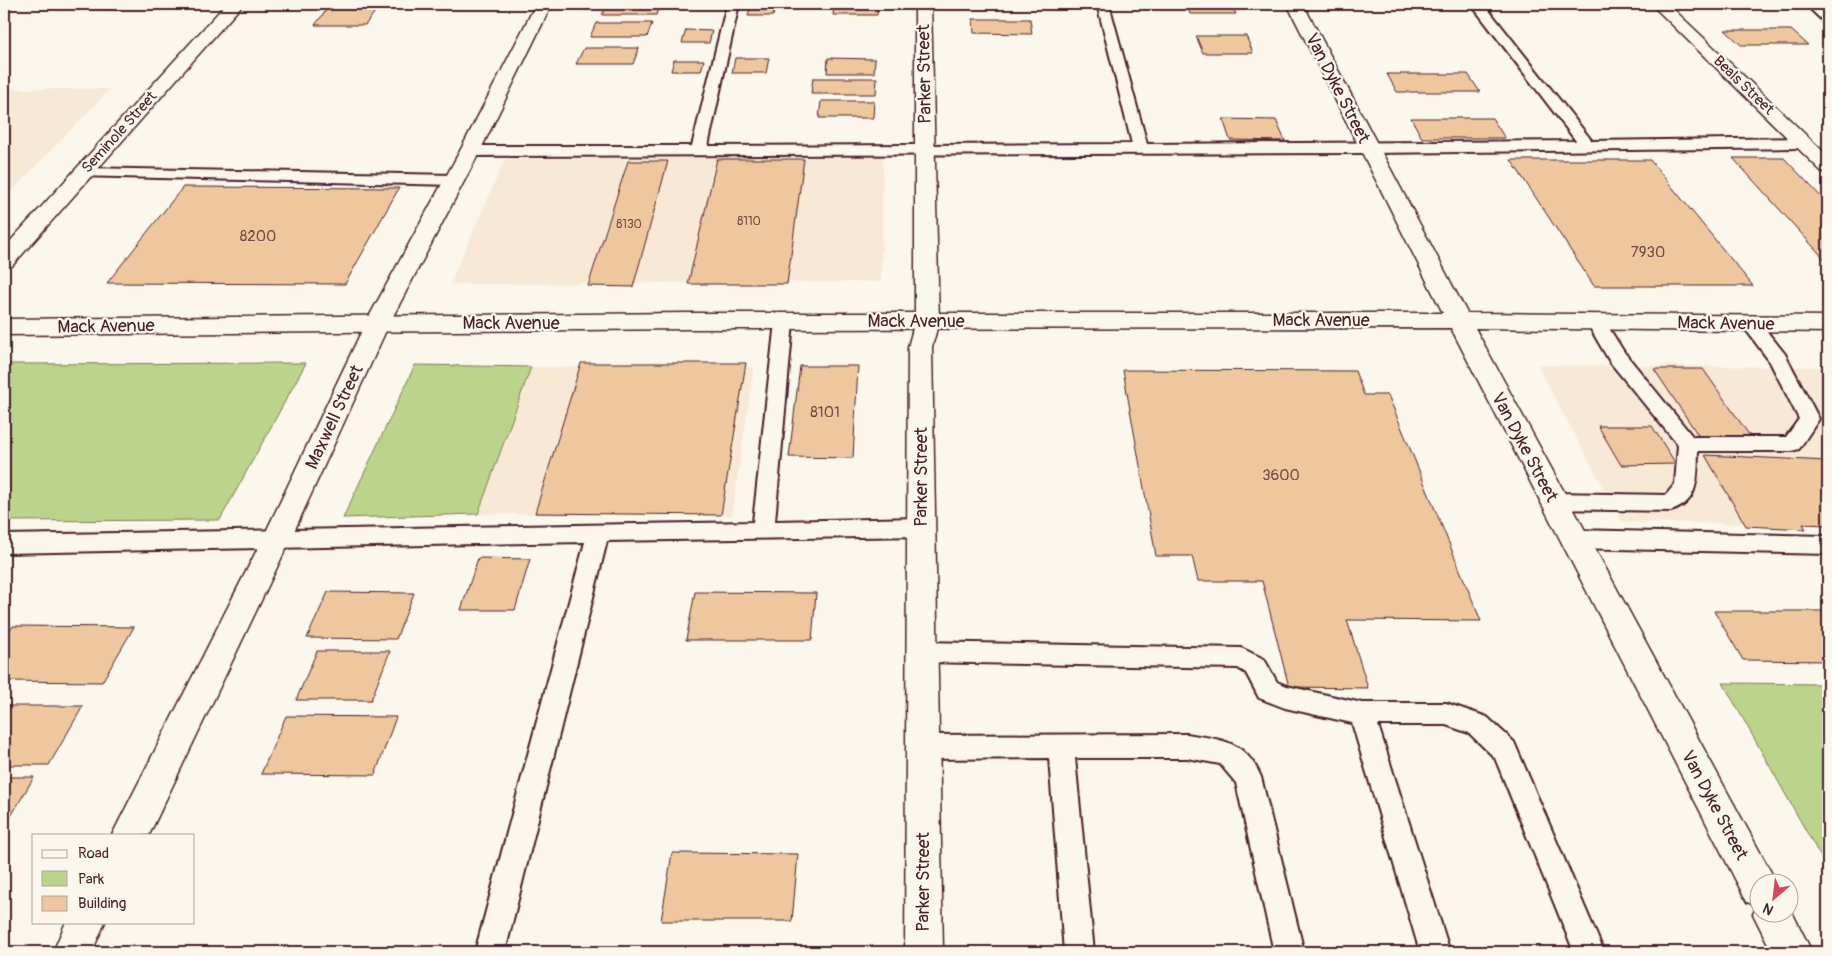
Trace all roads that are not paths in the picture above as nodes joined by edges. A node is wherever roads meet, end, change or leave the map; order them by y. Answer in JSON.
{"nodes":[{"id":1,"x":235,"y":4,"type":"edge"},
{"id":2,"x":544,"y":4,"type":"edge"},
{"id":3,"x":732,"y":4,"type":"edge"},
{"id":4,"x":923,"y":4,"type":"edge"},
{"id":5,"x":1103,"y":4,"type":"edge"},
{"id":6,"x":1295,"y":4,"type":"edge"},
{"id":7,"x":1477,"y":4,"type":"edge"},
{"id":8,"x":1659,"y":4,"type":"edge"},
{"id":9,"x":1811,"y":4,"type":"edge"},
{"id":10,"x":1828,"y":18,"type":"edge"},
{"id":11,"x":1803,"y":143,"type":"junction"},
{"id":12,"x":1588,"y":146,"type":"junction"},
{"id":13,"x":1370,"y":148,"type":"junction"},
{"id":14,"x":925,"y":149,"type":"junction"},
{"id":15,"x":1141,"y":149,"type":"junction"},
{"id":16,"x":699,"y":150,"type":"junction"},
{"id":17,"x":470,"y":151,"type":"junction"},
{"id":18,"x":1828,"y":167,"type":"edge"},
{"id":19,"x":82,"y":173,"type":"junction"},
{"id":20,"x":454,"y":180,"type":"junction"},
{"id":21,"x":4,"y":260,"type":"edge"},
{"id":22,"x":1458,"y":319,"type":"junction"},
{"id":23,"x":927,"y":321,"type":"junction"},
{"id":24,"x":1595,"y":321,"type":"junction"},
{"id":25,"x":784,"y":322,"type":"junction"},
{"id":26,"x":1750,"y":323,"type":"junction"},
{"id":27,"x":377,"y":324,"type":"junction"},
{"id":28,"x":1828,"y":324,"type":"edge"},
{"id":29,"x":4,"y":327,"type":"edge"},
{"id":30,"x":1688,"y":444,"type":"junction"},
{"id":31,"x":1554,"y":501,"type":"junction"},
{"id":32,"x":921,"y":527,"type":"junction"},
{"id":33,"x":763,"y":530,"type":"junction"},
{"id":34,"x":598,"y":533,"type":"junction"},
{"id":35,"x":277,"y":538,"type":"junction"},
{"id":36,"x":1574,"y":539,"type":"junction"},
{"id":37,"x":4,"y":544,"type":"edge"},
{"id":38,"x":1828,"y":545,"type":"edge"},
{"id":39,"x":922,"y":652,"type":"junction"},
{"id":40,"x":1362,"y":714,"type":"junction"},
{"id":41,"x":1061,"y":747,"type":"junction"},
{"id":42,"x":922,"y":748,"type":"junction"},
{"id":43,"x":130,"y":834,"type":"edge"},
{"id":44,"x":1752,"y":874,"type":"edge"},
{"id":45,"x":85,"y":924,"type":"edge"},
{"id":46,"x":1778,"y":924,"type":"edge"},
{"id":47,"x":72,"y":952,"type":"edge"},
{"id":48,"x":490,"y":952,"type":"edge"},
{"id":49,"x":924,"y":952,"type":"edge"},
{"id":50,"x":1079,"y":952,"type":"edge"},
{"id":51,"x":1290,"y":952,"type":"edge"},
{"id":52,"x":1435,"y":952,"type":"edge"},
{"id":53,"x":1589,"y":952,"type":"edge"},
{"id":54,"x":1793,"y":952,"type":"edge"}],
"edges":[{"from":1,"to":19,"type":"street","name":"Seminole Street"},
{"from":2,"to":17,"type":"street","name":"Maxwell Street"},
{"from":3,"to":16,"type":"lane"},
{"from":4,"to":14,"type":"street","name":"Parker Street"},
{"from":5,"to":15,"type":"lane"},
{"from":6,"to":13,"type":"street","name":"Van Dyke Street"},
{"from":7,"to":12,"type":"lane"},
{"from":8,"to":11,"type":"street","name":"Beals Street"},
{"from":9,"to":10,"type":"lane"},
{"from":11,"to":12,"type":"lane"},
{"from":11,"to":18,"type":"street","name":"Beals Street"},
{"from":12,"to":13,"type":"lane"},
{"from":13,"to":15,"type":"lane"},
{"from":13,"to":22,"type":"street","name":"Van Dyke Street"},
{"from":14,"to":15,"type":"lane"},
{"from":14,"to":16,"type":"lane"},
{"from":14,"to":23,"type":"street","name":"Parker Street"},
{"from":16,"to":17,"type":"lane"},
{"from":17,"to":20,"type":"street","name":"Maxwell Street"},
{"from":19,"to":20,"type":"lane"},
{"from":19,"to":21,"type":"street","name":"Seminole Street"},
{"from":20,"to":27,"type":"street","name":"Maxwell Street"},
{"from":22,"to":23,"type":"street","name":"Mack Avenue"},
{"from":22,"to":24,"type":"street","name":"Mack Avenue"},
{"from":22,"to":31,"type":"street","name":"Van Dyke Street"},
{"from":23,"to":25,"type":"street","name":"Mack Avenue"},
{"from":23,"to":32,"type":"street","name":"Parker Street"},
{"from":24,"to":26,"type":"street","name":"Mack Avenue"},
{"from":24,"to":30,"type":"lane"},
{"from":25,"to":27,"type":"street","name":"Mack Avenue"},
{"from":25,"to":33,"type":"lane"},
{"from":26,"to":28,"type":"street","name":"Mack Avenue"},
{"from":26,"to":30,"type":"lane"},
{"from":27,"to":29,"type":"street","name":"Mack Avenue"},
{"from":27,"to":35,"type":"street","name":"Maxwell Street"},
{"from":30,"to":31,"type":"lane"},
{"from":31,"to":36,"type":"street","name":"Van Dyke Street"},
{"from":32,"to":33,"type":"lane"},
{"from":32,"to":39,"type":"street","name":"Parker Street"},
{"from":33,"to":34,"type":"lane"},
{"from":34,"to":35,"type":"lane"},
{"from":34,"to":48,"type":"lane"},
{"from":35,"to":37,"type":"lane"},
{"from":35,"to":43,"type":"street","name":"Maxwell Street"},
{"from":36,"to":38,"type":"lane"},
{"from":36,"to":44,"type":"street","name":"Van Dyke Street"},
{"from":39,"to":40,"type":"lane"},
{"from":39,"to":42,"type":"street","name":"Parker Street"},
{"from":40,"to":52,"type":"lane"},
{"from":40,"to":53,"type":"lane"},
{"from":41,"to":42,"type":"lane"},
{"from":41,"to":50,"type":"lane"},
{"from":41,"to":51,"type":"lane"},
{"from":42,"to":49,"type":"street","name":"Parker Street"},
{"from":45,"to":47,"type":"street"},
{"from":46,"to":54,"type":"street"}]}
